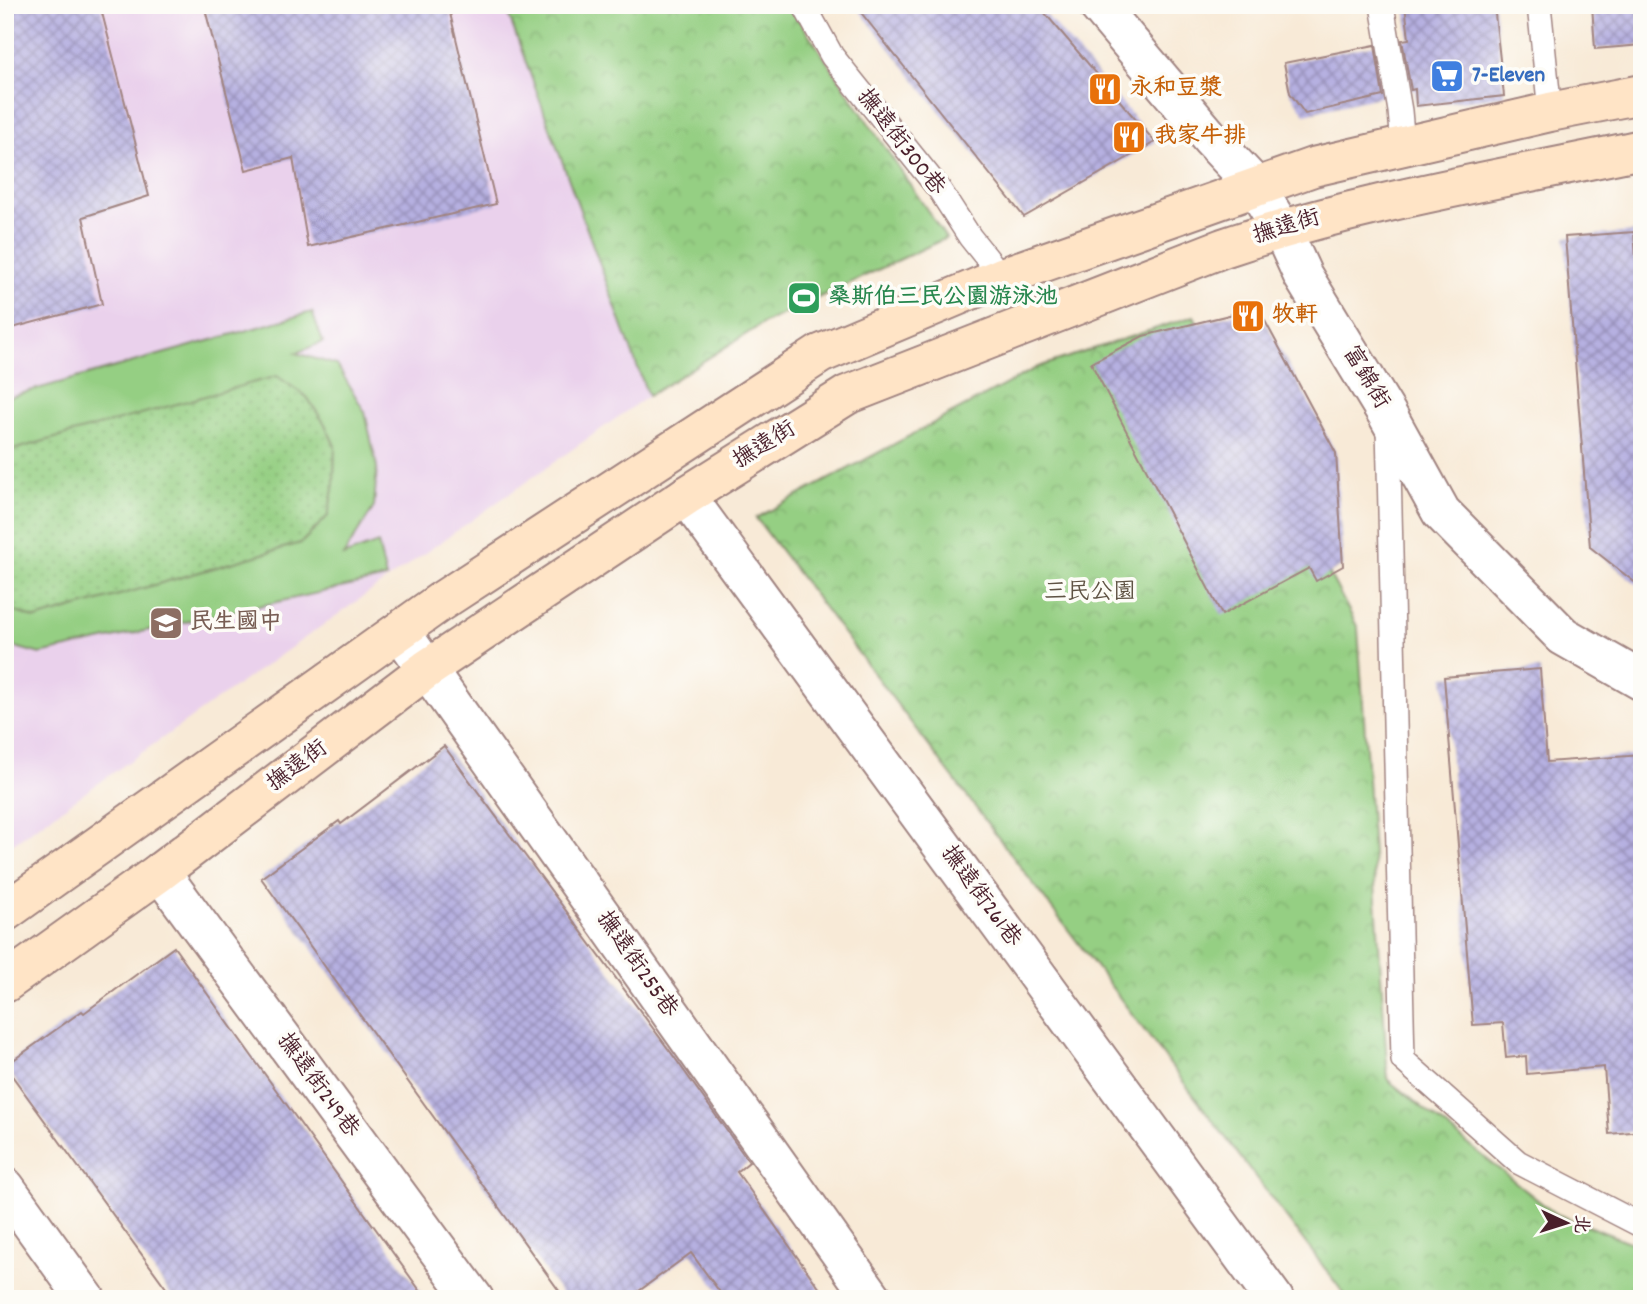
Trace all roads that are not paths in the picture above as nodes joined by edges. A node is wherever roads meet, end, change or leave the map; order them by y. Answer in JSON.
{"nodes":[{"id":1,"x":804,"y":5,"type":"edge"},
{"id":2,"x":1098,"y":5,"type":"edge"},
{"id":3,"x":1382,"y":5,"type":"edge"},
{"id":4,"x":1539,"y":5,"type":"edge"},
{"id":5,"x":1642,"y":94,"type":"edge"},
{"id":6,"x":1550,"y":112,"type":"junction"},
{"id":7,"x":1403,"y":145,"type":"junction"},
{"id":8,"x":1642,"y":149,"type":"edge"},
{"id":9,"x":1255,"y":186,"type":"junction"},
{"id":10,"x":1281,"y":228,"type":"junction"},
{"id":11,"x":1002,"y":277,"type":"junction"},
{"id":12,"x":1387,"y":414,"type":"junction"},
{"id":13,"x":686,"y":496,"type":"junction"},
{"id":14,"x":400,"y":631,"type":"junction"},
{"id":15,"x":428,"y":669,"type":"junction"},
{"id":16,"x":1642,"y":681,"type":"edge"},
{"id":17,"x":160,"y":872,"type":"junction"},
{"id":18,"x":5,"y":912,"type":"edge"},
{"id":19,"x":5,"y":983,"type":"edge"},
{"id":20,"x":5,"y":1187,"type":"edge"},
{"id":21,"x":1642,"y":1226,"type":"edge"},
{"id":22,"x":86,"y":1299,"type":"edge"},
{"id":23,"x":474,"y":1299,"type":"edge"},
{"id":24,"x":873,"y":1299,"type":"edge"},
{"id":25,"x":1274,"y":1299,"type":"edge"}],
"edges":[{"from":1,"to":11,"type":"lane","name":"撫遠街300巷"},
{"from":2,"to":9,"type":"street","name":"富錦街"},
{"from":3,"to":7,"type":"lane"},
{"from":4,"to":6,"type":"lane"},
{"from":5,"to":6,"type":"street","name":"撫遠街"},
{"from":6,"to":7,"type":"street","name":"撫遠街"},
{"from":7,"to":9,"type":"street","name":"撫遠街"},
{"from":8,"to":10,"type":"street","name":"撫遠街"},
{"from":9,"to":10,"type":"street","name":"富錦街"},
{"from":9,"to":11,"type":"street","name":"撫遠街"},
{"from":10,"to":12,"type":"street","name":"富錦街"},
{"from":10,"to":13,"type":"street","name":"撫遠街"},
{"from":11,"to":14,"type":"street","name":"撫遠街"},
{"from":12,"to":16,"type":"street","name":"富錦街"},
{"from":12,"to":21,"type":"lane"},
{"from":13,"to":15,"type":"street","name":"撫遠街"},
{"from":13,"to":25,"type":"street","name":"撫遠街261巷"},
{"from":14,"to":15,"type":"street","name":"撫遠街255巷"},
{"from":14,"to":18,"type":"street","name":"撫遠街"},
{"from":15,"to":17,"type":"street","name":"撫遠街"},
{"from":15,"to":24,"type":"street","name":"撫遠街255巷"},
{"from":17,"to":19,"type":"street","name":"撫遠街"},
{"from":17,"to":23,"type":"street","name":"撫遠街249巷"},
{"from":20,"to":22,"type":"street"}]}
